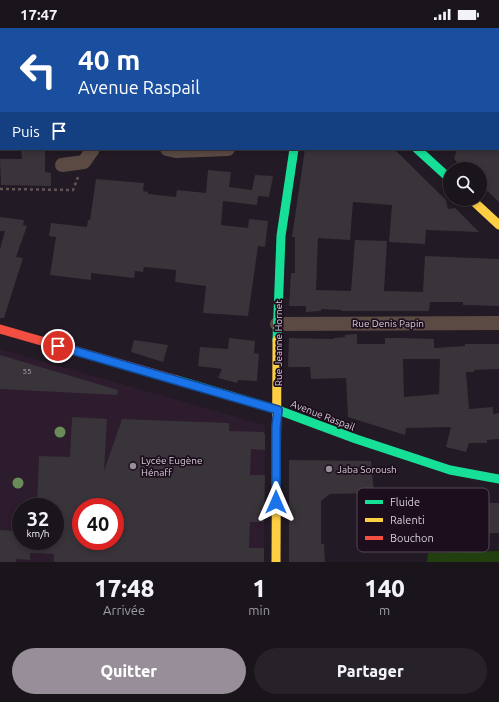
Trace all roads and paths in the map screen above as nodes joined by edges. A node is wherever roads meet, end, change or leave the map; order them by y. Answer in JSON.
{"nodes":[{"id":1,"x":92,"y":150,"type":"edge"},
{"id":2,"x":172,"y":150,"type":"edge"},
{"id":3,"x":202,"y":150,"type":"edge"},
{"id":4,"x":294,"y":150,"type":"edge"},
{"id":5,"x":418,"y":150,"type":"edge"},
{"id":6,"x":84,"y":162,"type":"junction"},
{"id":7,"x":62,"y":165,"type":"dead end"},
{"id":8,"x":443,"y":173,"type":"edge"},
{"id":9,"x":0,"y":189,"type":"edge"},
{"id":10,"x":479,"y":206,"type":"edge"},
{"id":11,"x":499,"y":225,"type":"edge"},
{"id":12,"x":499,"y":323,"type":"edge"},
{"id":13,"x":276,"y":324,"type":"junction"},
{"id":14,"x":0,"y":329,"type":"edge"},
{"id":15,"x":278,"y":410,"type":"junction"},
{"id":16,"x":499,"y":480,"type":"edge"},
{"id":17,"x":276,"y":562,"type":"edge"}],
"edges":[{"from":1,"to":6,"type":"street"},
{"from":2,"to":3,"type":"street"},
{"from":4,"to":13,"type":"main road","name":"Rue Jeanne Hornet"},
{"from":5,"to":8,"type":"main road"},
{"from":6,"to":7,"type":"street"},
{"from":6,"to":9,"type":"path"},
{"from":10,"to":11,"type":"main road"},
{"from":12,"to":13,"type":"street","name":"Rue Denis Papin"},
{"from":13,"to":15,"type":"main road","name":"Rue Jeanne Hornet"},
{"from":14,"to":15,"type":"main road","name":"Avenue Raspail"},
{"from":15,"to":16,"type":"main road","name":"Avenue Raspail"},
{"from":15,"to":17,"type":"main road","name":"Rue Jeanne Hornet"}]}
